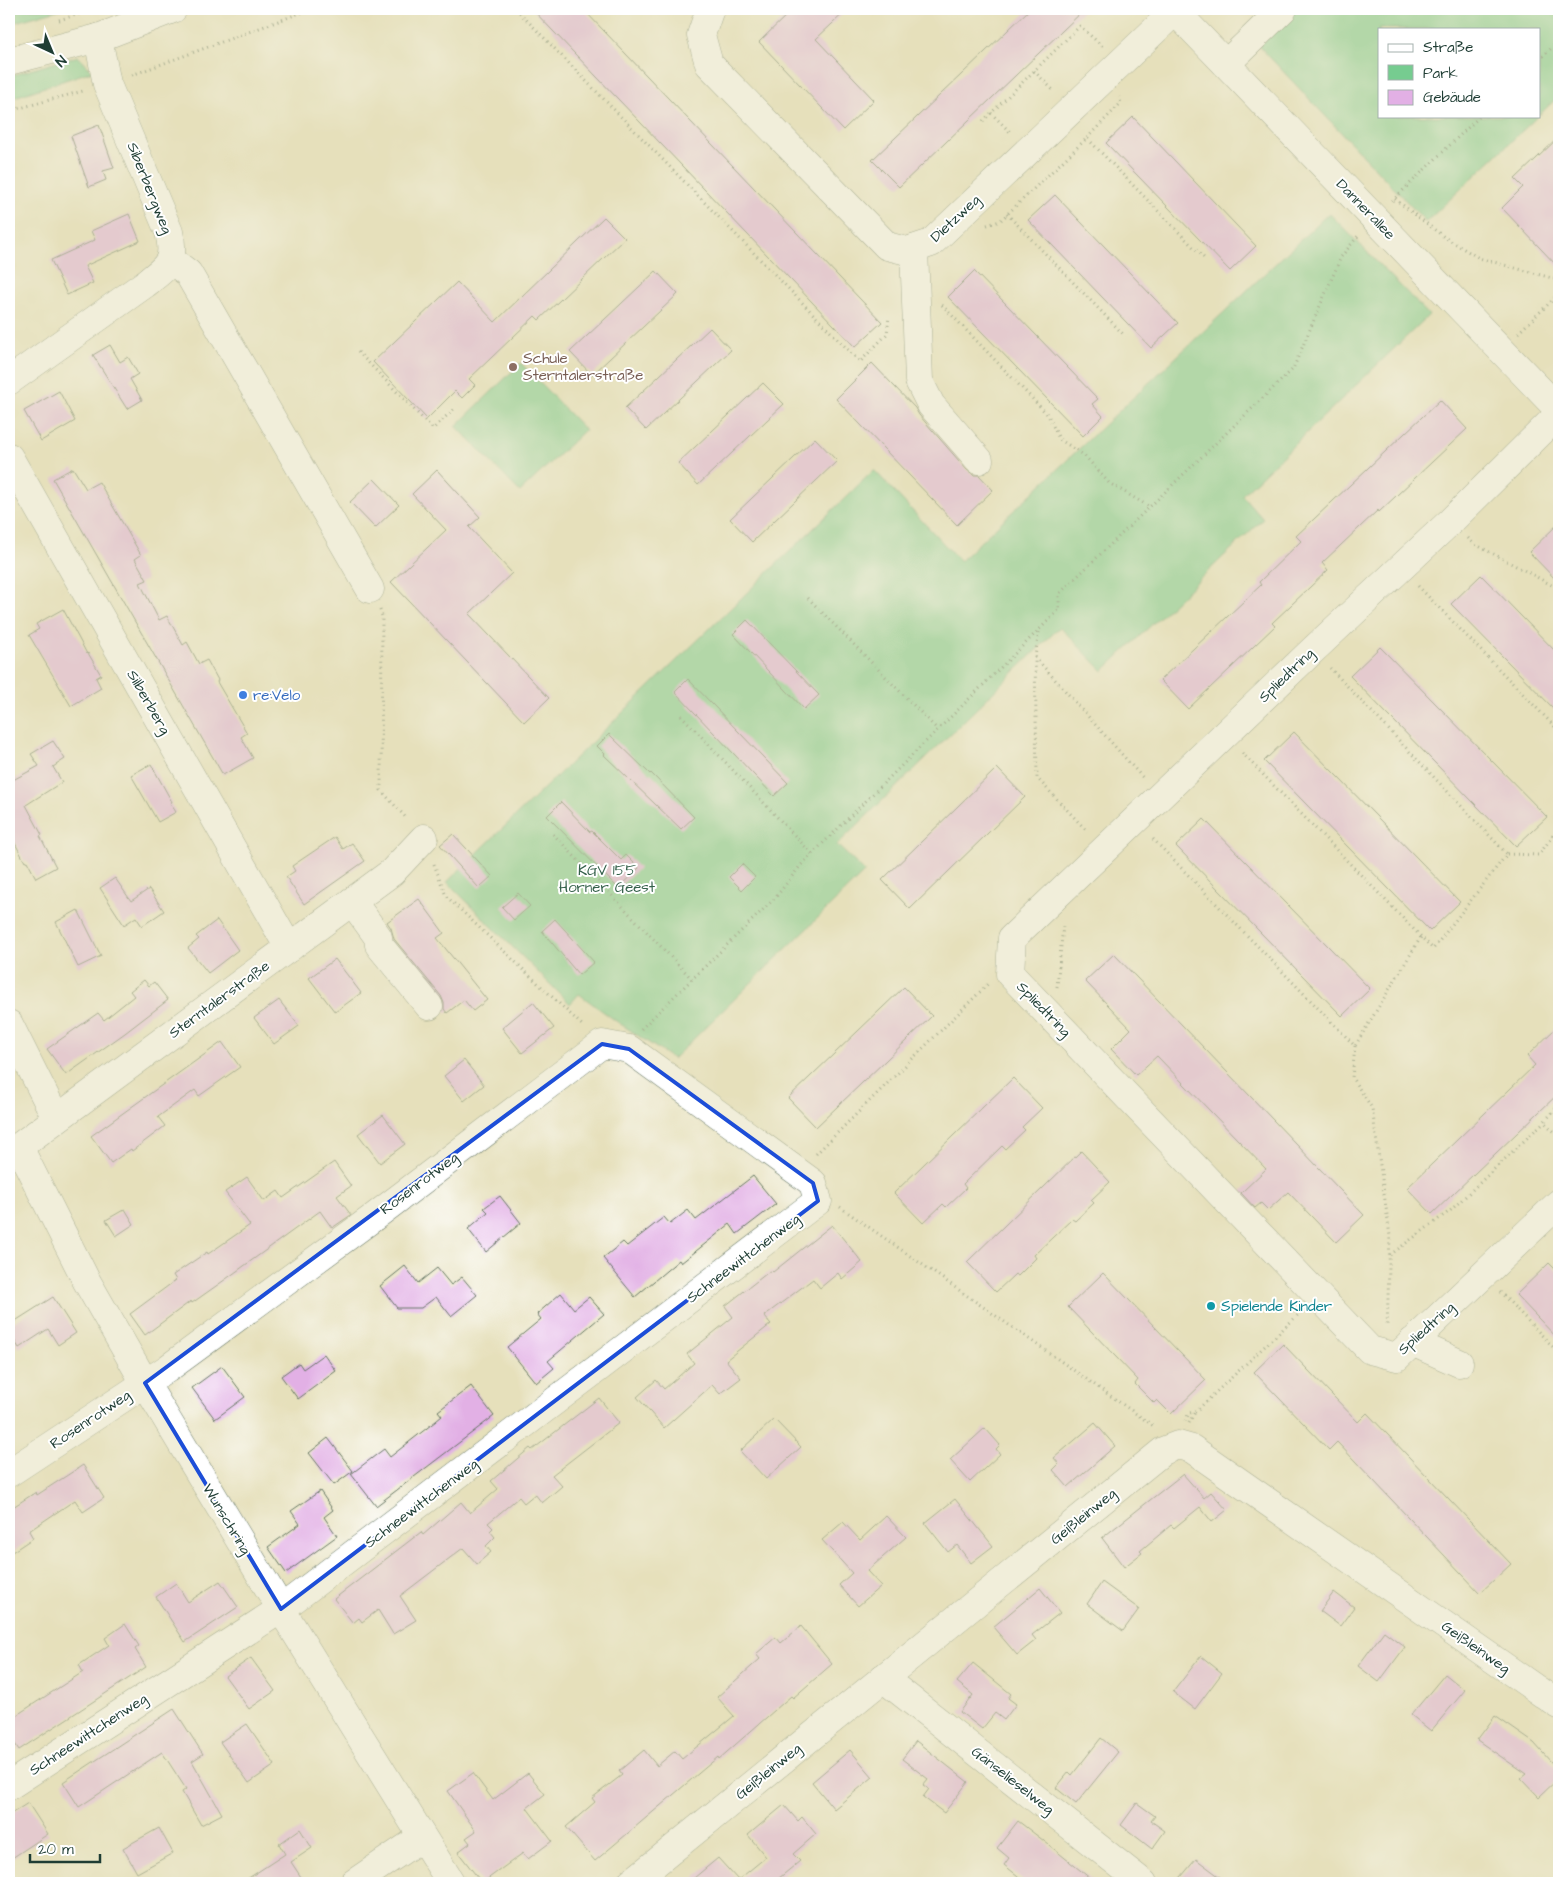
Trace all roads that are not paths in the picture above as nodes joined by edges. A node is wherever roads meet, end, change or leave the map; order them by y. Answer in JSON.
{"nodes":[{"id":1,"x":174,"y":9,"type":"edge"},
{"id":2,"x":710,"y":9,"type":"edge"},
{"id":3,"x":1283,"y":9,"type":"edge"},
{"id":4,"x":1174,"y":10,"type":"edge"},
{"id":5,"x":98,"y":38,"type":"junction"},
{"id":6,"x":9,"y":61,"type":"edge"},
{"id":7,"x":1226,"y":64,"type":"junction"},
{"id":8,"x":914,"y":249,"type":"junction"},
{"id":9,"x":171,"y":260,"type":"junction"},
{"id":10,"x":9,"y":381,"type":"edge"},
{"id":11,"x":1559,"y":410,"type":"edge"},
{"id":12,"x":1559,"y":414,"type":"edge"},
{"id":13,"x":9,"y":457,"type":"edge"},
{"id":14,"x":979,"y":460,"type":"dead end"},
{"id":15,"x":370,"y":589,"type":"road end"},
{"id":16,"x":424,"y":838,"type":"road end"},
{"id":17,"x":352,"y":901,"type":"junction"},
{"id":18,"x":289,"y":948,"type":"junction"},
{"id":19,"x":429,"y":1006,"type":"dead end"},
{"id":20,"x":9,"y":1024,"type":"edge"},
{"id":21,"x":56,"y":1118,"type":"junction"},
{"id":22,"x":14,"y":1151,"type":"edge"},
{"id":23,"x":818,"y":1201,"type":"joint"},
{"id":24,"x":1559,"y":1203,"type":"edge"},
{"id":25,"x":1412,"y":1342,"type":"junction"},
{"id":26,"x":1459,"y":1363,"type":"dead end"},
{"id":27,"x":145,"y":1383,"type":"junction"},
{"id":28,"x":9,"y":1473,"type":"edge"},
{"id":29,"x":281,"y":1609,"type":"junction"},
{"id":30,"x":883,"y":1678,"type":"junction"},
{"id":31,"x":1559,"y":1705,"type":"edge"},
{"id":32,"x":9,"y":1786,"type":"edge"},
{"id":33,"x":422,"y":1838,"type":"junction"},
{"id":34,"x":354,"y":1883,"type":"edge"},
{"id":35,"x":450,"y":1883,"type":"edge"},
{"id":36,"x":631,"y":1883,"type":"edge"},
{"id":37,"x":1143,"y":1883,"type":"edge"}],
"edges":[{"from":1,"to":5,"type":"street"},
{"from":2,"to":8,"type":"street","name":"Dietzweg"},
{"from":3,"to":7,"type":"street"},
{"from":4,"to":7,"type":"street","name":"Dannerallee"},
{"from":4,"to":8,"type":"street","name":"Dietzweg"},
{"from":5,"to":6,"type":"street"},
{"from":5,"to":9,"type":"street","name":"Siberbergweg"},
{"from":7,"to":11,"type":"street","name":"Dannerallee"},
{"from":8,"to":14,"type":"street"},
{"from":9,"to":10,"type":"street"},
{"from":9,"to":15,"type":"street"},
{"from":12,"to":25,"type":"street","name":"Spliedtring"},
{"from":13,"to":18,"type":"street","name":"Silberberg"},
{"from":16,"to":17,"type":"street","name":"Sterntalerstraße"},
{"from":17,"to":18,"type":"street","name":"Sterntalerstraße"},
{"from":17,"to":19,"type":"street"},
{"from":18,"to":21,"type":"street","name":"Sterntalerstraße"},
{"from":20,"to":21,"type":"street"},
{"from":21,"to":22,"type":"street","name":"Sterntalerstraße"},
{"from":22,"to":27,"type":"street","name":"Wunschring"},
{"from":23,"to":27,"type":"street","name":"Rosenrotweg"},
{"from":23,"to":29,"type":"street","name":"Schneewittchenweg"},
{"from":24,"to":25,"type":"street","name":"Spliedtring"},
{"from":25,"to":26,"type":"street"},
{"from":27,"to":28,"type":"street","name":"Rosenrotweg"},
{"from":27,"to":29,"type":"street","name":"Wunschring"},
{"from":29,"to":32,"type":"street","name":"Schneewittchenweg"},
{"from":29,"to":33,"type":"street","name":"Wunschring"},
{"from":30,"to":31,"type":"street","name":"Geißleinweg"},
{"from":30,"to":36,"type":"street","name":"Geißleinweg"},
{"from":30,"to":37,"type":"street","name":"Gänselieselweg"},
{"from":33,"to":34,"type":"street"},
{"from":33,"to":35,"type":"street","name":"Wunschring"}]}
